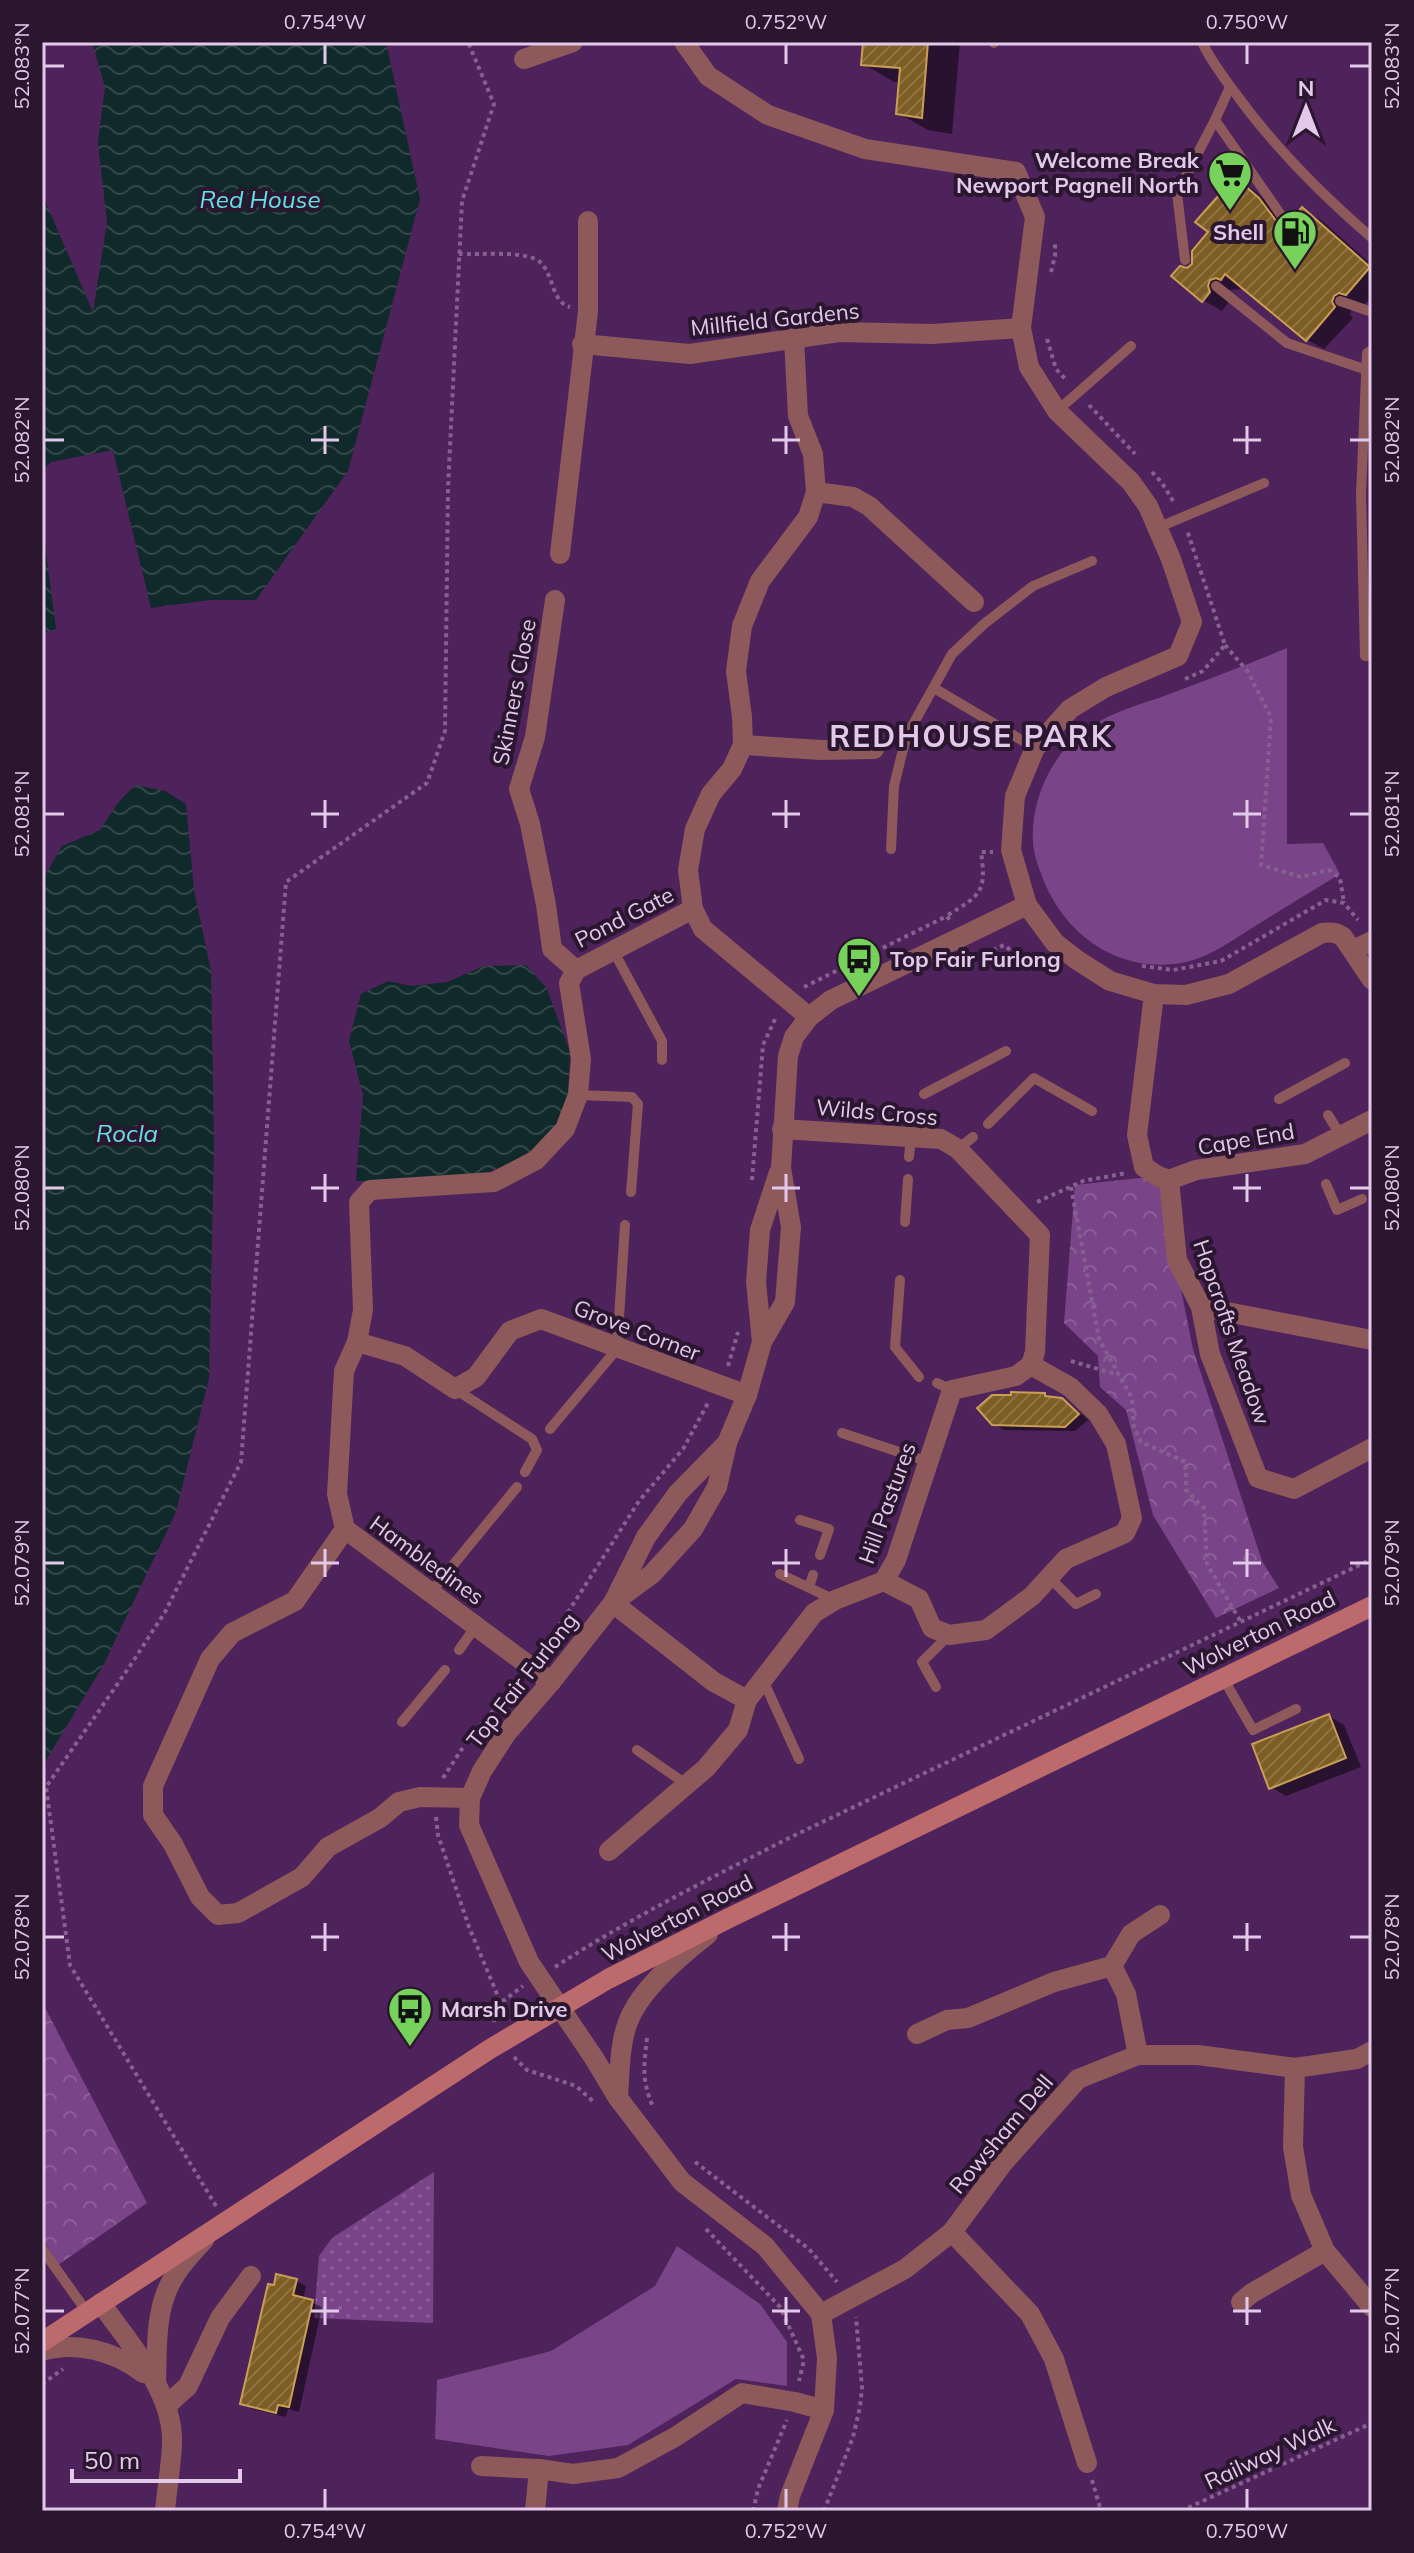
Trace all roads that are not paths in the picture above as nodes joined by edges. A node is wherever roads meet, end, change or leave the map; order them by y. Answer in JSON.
{"nodes":[{"id":1,"x":573,"y":42,"type":"edge"},
{"id":2,"x":684,"y":42,"type":"edge"},
{"id":3,"x":1202,"y":42,"type":"edge"},
{"id":4,"x":524,"y":59,"type":"dead end"},
{"id":5,"x":1230,"y":87,"type":"junction"},
{"id":6,"x":1215,"y":120,"type":"junction"},
{"id":7,"x":1281,"y":215,"type":"dead end"},
{"id":8,"x":588,"y":221,"type":"dead end"},
{"id":9,"x":1372,"y":238,"type":"edge"},
{"id":10,"x":1185,"y":260,"type":"dead end"},
{"id":11,"x":1216,"y":286,"type":"dead end"},
{"id":12,"x":1340,"y":301,"type":"dead end"},
{"id":13,"x":1372,"y":312,"type":"edge"},
{"id":14,"x":1021,"y":328,"type":"junction"},
{"id":15,"x":794,"y":338,"type":"junction"},
{"id":16,"x":582,"y":344,"type":"junction"},
{"id":17,"x":1131,"y":346,"type":"dead end"},
{"id":18,"x":1372,"y":350,"type":"edge"},
{"id":19,"x":1367,"y":370,"type":"junction"},
{"id":20,"x":1057,"y":411,"type":"junction"},
{"id":21,"x":1264,"y":483,"type":"dead end"},
{"id":22,"x":816,"y":492,"type":"junction"},
{"id":23,"x":1157,"y":528,"type":"junction"},
{"id":24,"x":560,"y":554,"type":"dead end"},
{"id":25,"x":1092,"y":561,"type":"dead end"},
{"id":26,"x":555,"y":600,"type":"dead end"},
{"id":27,"x":974,"y":602,"type":"dead end"},
{"id":28,"x":1372,"y":656,"type":"edge"},
{"id":29,"x":934,"y":688,"type":"junction"},
{"id":30,"x":743,"y":745,"type":"junction"},
{"id":31,"x":1035,"y":748,"type":"junction"},
{"id":32,"x":874,"y":749,"type":"dead end"},
{"id":33,"x":891,"y":849,"type":"dead end"},
{"id":34,"x":1027,"y":905,"type":"junction"},
{"id":35,"x":693,"y":909,"type":"junction"},
{"id":36,"x":1372,"y":941,"type":"edge"},
{"id":37,"x":613,"y":950,"type":"junction"},
{"id":38,"x":1353,"y":950,"type":"junction"},
{"id":39,"x":572,"y":976,"type":"junction"},
{"id":40,"x":1372,"y":980,"type":"edge"},
{"id":41,"x":1154,"y":994,"type":"junction"},
{"id":42,"x":809,"y":1017,"type":"junction"},
{"id":43,"x":1006,"y":1051,"type":"dead end"},
{"id":44,"x":662,"y":1060,"type":"dead end"},
{"id":45,"x":1345,"y":1063,"type":"dead end"},
{"id":46,"x":1311,"y":1083,"type":"junction"},
{"id":47,"x":924,"y":1094,"type":"dead end"},
{"id":48,"x":1316,"y":1094,"type":"dead end"},
{"id":49,"x":578,"y":1095,"type":"junction"},
{"id":50,"x":1279,"y":1099,"type":"dead end"},
{"id":51,"x":1092,"y":1111,"type":"dead end"},
{"id":52,"x":1328,"y":1115,"type":"dead end"},
{"id":53,"x":923,"y":1117,"type":"dead end"},
{"id":54,"x":1372,"y":1120,"type":"edge"},
{"id":55,"x":988,"y":1124,"type":"dead end"},
{"id":56,"x":782,"y":1129,"type":"junction"},
{"id":57,"x":1341,"y":1136,"type":"junction"},
{"id":58,"x":914,"y":1144,"type":"junction"},
{"id":59,"x":781,"y":1168,"type":"junction"},
{"id":60,"x":908,"y":1179,"type":"dead end"},
{"id":61,"x":1169,"y":1180,"type":"junction"},
{"id":62,"x":1326,"y":1184,"type":"dead end"},
{"id":63,"x":631,"y":1192,"type":"dead end"},
{"id":64,"x":1362,"y":1199,"type":"dead end"},
{"id":65,"x":905,"y":1222,"type":"dead end"},
{"id":66,"x":625,"y":1225,"type":"dead end"},
{"id":67,"x":900,"y":1280,"type":"dead end"},
{"id":68,"x":1201,"y":1307,"type":"junction"},
{"id":69,"x":1372,"y":1340,"type":"edge"},
{"id":70,"x":357,"y":1342,"type":"junction"},
{"id":71,"x":762,"y":1342,"type":"junction"},
{"id":72,"x":617,"y":1349,"type":"junction"},
{"id":73,"x":1033,"y":1358,"type":"junction"},
{"id":74,"x":919,"y":1377,"type":"dead end"},
{"id":75,"x":455,"y":1389,"type":"junction"},
{"id":76,"x":747,"y":1395,"type":"junction"},
{"id":77,"x":550,"y":1429,"type":"dead end"},
{"id":78,"x":842,"y":1433,"type":"dead end"},
{"id":79,"x":727,"y":1443,"type":"junction"},
{"id":80,"x":1372,"y":1448,"type":"edge"},
{"id":81,"x":929,"y":1462,"type":"junction"},
{"id":82,"x":525,"y":1472,"type":"dead end"},
{"id":83,"x":517,"y":1487,"type":"dead end"},
{"id":84,"x":800,"y":1520,"type":"dead end"},
{"id":85,"x":345,"y":1529,"type":"junction"},
{"id":86,"x":820,"y":1555,"type":"dead end"},
{"id":87,"x":780,"y":1574,"type":"dead end"},
{"id":88,"x":813,"y":1575,"type":"dead end"},
{"id":89,"x":1049,"y":1577,"type":"junction"},
{"id":90,"x":884,"y":1581,"type":"junction"},
{"id":91,"x":809,"y":1587,"type":"junction"},
{"id":92,"x":431,"y":1592,"type":"junction"},
{"id":93,"x":1096,"y":1594,"type":"dead end"},
{"id":94,"x":835,"y":1600,"type":"junction"},
{"id":95,"x":613,"y":1603,"type":"junction"},
{"id":96,"x":1372,"y":1606,"type":"edge"},
{"id":97,"x":476,"y":1626,"type":"junction"},
{"id":98,"x":949,"y":1635,"type":"junction"},
{"id":99,"x":459,"y":1650,"type":"dead end"},
{"id":100,"x":445,"y":1670,"type":"dead end"},
{"id":101,"x":1223,"y":1678,"type":"junction"},
{"id":102,"x":763,"y":1680,"type":"junction"},
{"id":103,"x":551,"y":1682,"type":"junction"},
{"id":104,"x":936,"y":1687,"type":"dead end"},
{"id":105,"x":747,"y":1700,"type":"junction"},
{"id":106,"x":1296,"y":1709,"type":"dead end"},
{"id":107,"x":402,"y":1722,"type":"dead end"},
{"id":108,"x":637,"y":1750,"type":"dead end"},
{"id":109,"x":799,"y":1759,"type":"dead end"},
{"id":110,"x":686,"y":1784,"type":"junction"},
{"id":111,"x":470,"y":1798,"type":"junction"},
{"id":112,"x":609,"y":1851,"type":"dead end"},
{"id":113,"x":1160,"y":1915,"type":"dead end"},
{"id":114,"x":727,"y":1919,"type":"junction"},
{"id":115,"x":1112,"y":1966,"type":"junction"},
{"id":116,"x":560,"y":2007,"type":"junction"},
{"id":117,"x":917,"y":2034,"type":"dead end"},
{"id":118,"x":1372,"y":2051,"type":"edge"},
{"id":119,"x":1138,"y":2055,"type":"junction"},
{"id":120,"x":1295,"y":2068,"type":"junction"},
{"id":121,"x":618,"y":2098,"type":"junction"},
{"id":122,"x":221,"y":2223,"type":"junction"},
{"id":123,"x":952,"y":2232,"type":"junction"},
{"id":124,"x":42,"y":2249,"type":"edge"},
{"id":125,"x":1325,"y":2251,"type":"junction"},
{"id":126,"x":251,"y":2276,"type":"dead end"},
{"id":127,"x":1241,"y":2302,"type":"dead end"},
{"id":128,"x":94,"y":2307,"type":"junction"},
{"id":129,"x":1372,"y":2307,"type":"edge"},
{"id":130,"x":821,"y":2314,"type":"junction"},
{"id":131,"x":42,"y":2342,"type":"edge"},
{"id":132,"x":42,"y":2351,"type":"edge"},
{"id":133,"x":156,"y":2383,"type":"junction"},
{"id":134,"x":166,"y":2406,"type":"junction"},
{"id":135,"x":824,"y":2410,"type":"junction"},
{"id":136,"x":1087,"y":2463,"type":"road end"},
{"id":137,"x":481,"y":2466,"type":"dead end"},
{"id":138,"x":539,"y":2469,"type":"junction"},
{"id":139,"x":165,"y":2511,"type":"edge"},
{"id":140,"x":535,"y":2511,"type":"edge"},
{"id":141,"x":787,"y":2511,"type":"edge"}],
"edges":[{"from":1,"to":4,"type":"street"},
{"from":2,"to":14,"type":"street"},
{"from":3,"to":5,"type":"lane"},
{"from":5,"to":6,"type":"lane"},
{"from":5,"to":9,"type":"lane"},
{"from":6,"to":7,"type":"lane"},
{"from":6,"to":10,"type":"lane"},
{"from":8,"to":16,"type":"street"},
{"from":11,"to":19,"type":"lane"},
{"from":12,"to":13,"type":"lane"},
{"from":14,"to":15,"type":"street","name":"Millfield Gardens"},
{"from":14,"to":20,"type":"street"},
{"from":15,"to":16,"type":"street","name":"Millfield Gardens"},
{"from":15,"to":22,"type":"street"},
{"from":16,"to":24,"type":"street"},
{"from":17,"to":20,"type":"lane"},
{"from":18,"to":19,"type":"lane"},
{"from":19,"to":28,"type":"lane"},
{"from":20,"to":23,"type":"street"},
{"from":21,"to":23,"type":"lane"},
{"from":22,"to":27,"type":"street"},
{"from":22,"to":30,"type":"street"},
{"from":23,"to":31,"type":"street"},
{"from":25,"to":29,"type":"lane"},
{"from":26,"to":39,"type":"street","name":"Skinners Close"},
{"from":29,"to":31,"type":"lane"},
{"from":29,"to":33,"type":"lane"},
{"from":30,"to":32,"type":"street"},
{"from":30,"to":35,"type":"street"},
{"from":31,"to":34,"type":"street"},
{"from":34,"to":41,"type":"street"},
{"from":34,"to":42,"type":"street","name":"Top Fair Furlong"},
{"from":35,"to":37,"type":"street","name":"Pond Gate"},
{"from":35,"to":42,"type":"street","name":"Pond Gate"},
{"from":36,"to":38,"type":"street"},
{"from":37,"to":39,"type":"street","name":"Pond Gate"},
{"from":37,"to":44,"type":"lane"},
{"from":38,"to":40,"type":"street"},
{"from":38,"to":41,"type":"street"},
{"from":39,"to":49,"type":"street","name":"Hambledines"},
{"from":41,"to":61,"type":"street"},
{"from":42,"to":56,"type":"street","name":"Top Fair Furlong"},
{"from":43,"to":47,"type":"lane"},
{"from":45,"to":46,"type":"lane"},
{"from":46,"to":48,"type":"lane"},
{"from":46,"to":50,"type":"lane"},
{"from":49,"to":63,"type":"lane"},
{"from":49,"to":70,"type":"street","name":"Hambledines"},
{"from":51,"to":55,"type":"lane"},
{"from":52,"to":57,"type":"lane"},
{"from":53,"to":58,"type":"lane"},
{"from":54,"to":57,"type":"street","name":"Cape End"},
{"from":56,"to":58,"type":"street","name":"Wilds Cross"},
{"from":56,"to":59,"type":"street","name":"Top Fair Furlong"},
{"from":57,"to":61,"type":"street","name":"Cape End"},
{"from":58,"to":73,"type":"street","name":"Wilds Cross"},
{"from":59,"to":71,"type":"street","name":"Top Fair Furlong"},
{"from":59,"to":71,"type":"street","name":"Top Fair Furlong"},
{"from":60,"to":65,"type":"lane"},
{"from":61,"to":68,"type":"street","name":"Hopcrofts Meadow"},
{"from":62,"to":64,"type":"lane"},
{"from":66,"to":72,"type":"lane"},
{"from":67,"to":74,"type":"lane"},
{"from":68,"to":69,"type":"street"},
{"from":68,"to":80,"type":"street","name":"Hopcrofts Meadow"},
{"from":70,"to":75,"type":"street"},
{"from":70,"to":85,"type":"street","name":"Hambledines"},
{"from":71,"to":76,"type":"street","name":"Top Fair Furlong"},
{"from":72,"to":75,"type":"street","name":"Grove Corner"},
{"from":72,"to":76,"type":"street","name":"Grove Corner"},
{"from":72,"to":77,"type":"lane"},
{"from":73,"to":81,"type":"street","name":"Hill Pastures"},
{"from":73,"to":89,"type":"street"},
{"from":75,"to":82,"type":"lane"},
{"from":76,"to":79,"type":"street","name":"Top Fair Furlong"},
{"from":78,"to":81,"type":"lane"},
{"from":79,"to":95,"type":"street","name":"Top Fair Furlong"},
{"from":79,"to":95,"type":"street","name":"Top Fair Furlong"},
{"from":81,"to":90,"type":"street","name":"Hill Pastures"},
{"from":83,"to":92,"type":"lane"},
{"from":84,"to":86,"type":"lane"},
{"from":85,"to":92,"type":"street","name":"Hambledines"},
{"from":85,"to":111,"type":"street"},
{"from":87,"to":91,"type":"lane"},
{"from":88,"to":91,"type":"lane"},
{"from":89,"to":93,"type":"lane"},
{"from":89,"to":98,"type":"street"},
{"from":90,"to":94,"type":"street","name":"Hill Pastures"},
{"from":90,"to":98,"type":"street"},
{"from":91,"to":94,"type":"lane"},
{"from":92,"to":97,"type":"street","name":"Hambledines"},
{"from":94,"to":102,"type":"street","name":"Hill Pastures"},
{"from":95,"to":103,"type":"street","name":"Top Fair Furlong"},
{"from":95,"to":105,"type":"street"},
{"from":96,"to":101,"type":"street","name":"Wolverton Road"},
{"from":97,"to":99,"type":"lane"},
{"from":97,"to":103,"type":"street","name":"Hambledines"},
{"from":98,"to":104,"type":"lane"},
{"from":100,"to":107,"type":"lane"},
{"from":101,"to":106,"type":"lane"},
{"from":101,"to":114,"type":"street","name":"Wolverton Road"},
{"from":102,"to":105,"type":"street","name":"Hill Pastures"},
{"from":102,"to":109,"type":"lane"},
{"from":103,"to":111,"type":"street","name":"Top Fair Furlong"},
{"from":105,"to":110,"type":"street","name":"Hill Pastures"},
{"from":108,"to":110,"type":"lane"},
{"from":110,"to":112,"type":"street","name":"Hill Pastures"},
{"from":111,"to":116,"type":"street"},
{"from":113,"to":115,"type":"street"},
{"from":114,"to":116,"type":"street","name":"Wolverton Road"},
{"from":114,"to":121,"type":"street"},
{"from":115,"to":117,"type":"street"},
{"from":115,"to":119,"type":"street"},
{"from":116,"to":121,"type":"street"},
{"from":116,"to":122,"type":"street","name":"Wolverton Road"},
{"from":118,"to":120,"type":"street","name":"Rowsham Dell"},
{"from":119,"to":120,"type":"street","name":"Rowsham Dell"},
{"from":119,"to":123,"type":"street","name":"Rowsham Dell"},
{"from":120,"to":125,"type":"street"},
{"from":121,"to":130,"type":"street"},
{"from":122,"to":128,"type":"street","name":"Wolverton Road"},
{"from":122,"to":133,"type":"street"},
{"from":123,"to":130,"type":"street","name":"Rowsham Dell"},
{"from":123,"to":136,"type":"street"},
{"from":124,"to":128,"type":"lane"},
{"from":125,"to":127,"type":"street"},
{"from":125,"to":129,"type":"street"},
{"from":126,"to":134,"type":"street"},
{"from":128,"to":131,"type":"street","name":"Wolverton Road"},
{"from":128,"to":133,"type":"street"},
{"from":130,"to":135,"type":"street"},
{"from":132,"to":133,"type":"street"},
{"from":133,"to":134,"type":"street"},
{"from":134,"to":139,"type":"street"},
{"from":135,"to":138,"type":"street"},
{"from":135,"to":141,"type":"street"},
{"from":137,"to":138,"type":"street"},
{"from":138,"to":140,"type":"street"}]}
